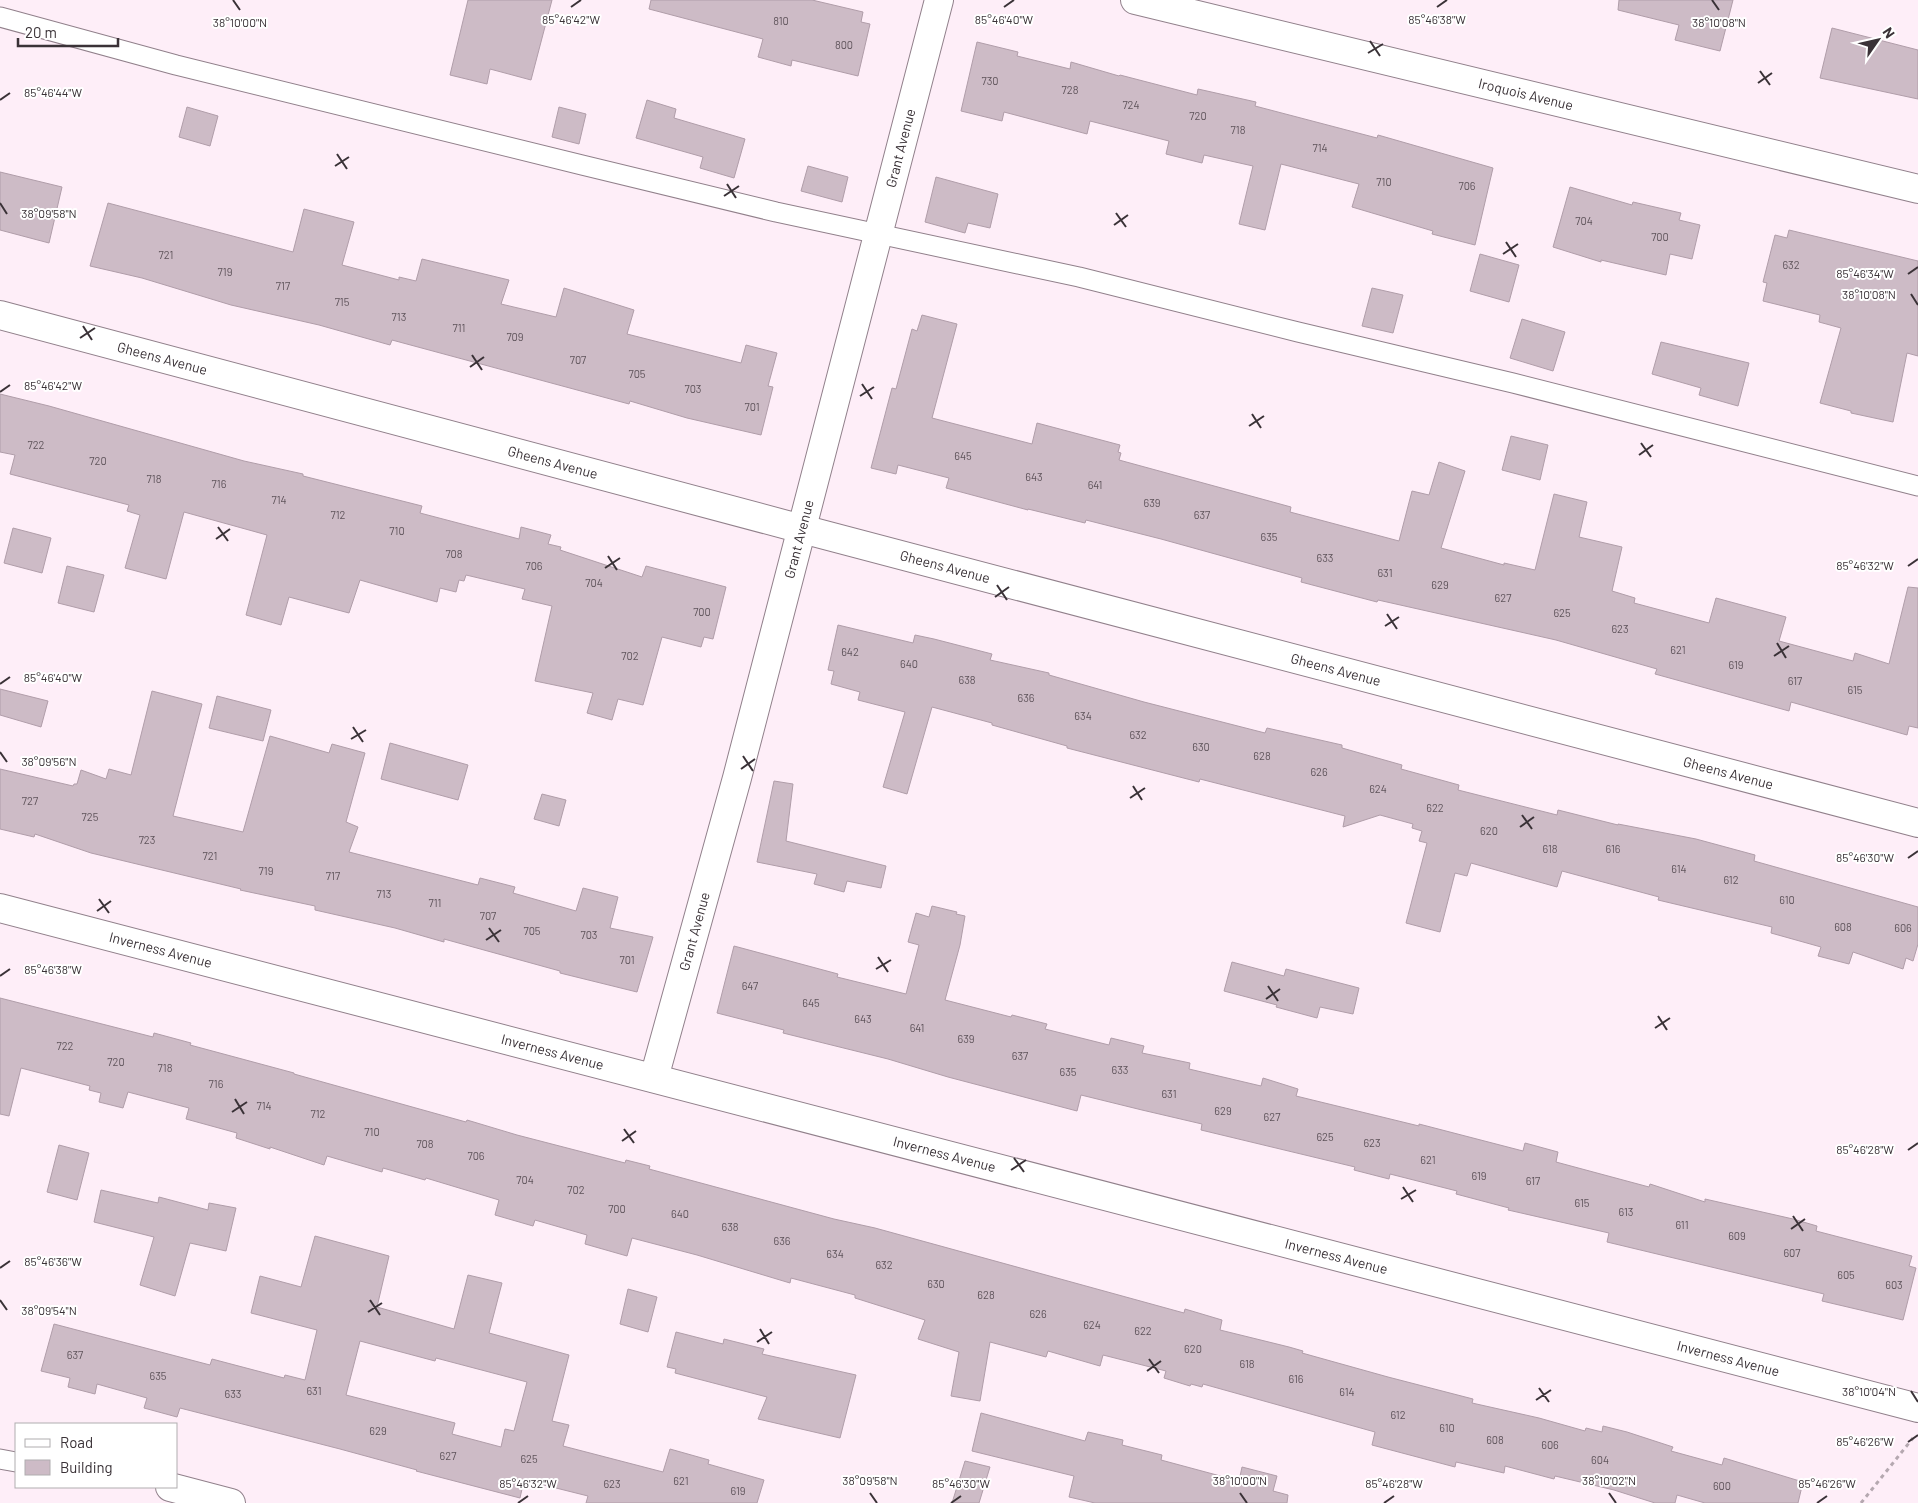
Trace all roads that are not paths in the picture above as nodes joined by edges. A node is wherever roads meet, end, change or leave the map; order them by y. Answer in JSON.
{"nodes":[{"id":1,"x":939,"y":0,"type":"edge"},
{"id":2,"x":1135,"y":0,"type":"edge"},
{"id":3,"x":0,"y":17,"type":"edge"},
{"id":4,"x":1918,"y":189,"type":"edge"},
{"id":5,"x":878,"y":234,"type":"junction"},
{"id":6,"x":0,"y":315,"type":"edge"},
{"id":7,"x":1918,"y":486,"type":"edge"},
{"id":8,"x":802,"y":529,"type":"junction"},
{"id":9,"x":1918,"y":823,"type":"edge"},
{"id":10,"x":0,"y":908,"type":"edge"},
{"id":11,"x":654,"y":1078,"type":"junction"},
{"id":12,"x":1918,"y":1408,"type":"edge"},
{"id":13,"x":0,"y":1460,"type":"edge"},
{"id":14,"x":15,"y":1462,"type":"edge"},
{"id":15,"x":172,"y":1493,"type":"edge"},
{"id":16,"x":231,"y":1503,"type":"edge"}],
"edges":[{"from":1,"to":5,"type":"street","name":"Grant Avenue"},
{"from":2,"to":4,"type":"street","name":"Iroquois Avenue"},
{"from":3,"to":5,"type":"lane"},
{"from":5,"to":7,"type":"lane"},
{"from":5,"to":8,"type":"street","name":"Grant Avenue"},
{"from":6,"to":8,"type":"street","name":"Gheens Avenue"},
{"from":8,"to":9,"type":"street","name":"Gheens Avenue"},
{"from":8,"to":11,"type":"street","name":"Grant Avenue"},
{"from":10,"to":11,"type":"street","name":"Inverness Avenue"},
{"from":11,"to":12,"type":"street","name":"Inverness Avenue"},
{"from":13,"to":14,"type":"lane"},
{"from":15,"to":16,"type":"street"}]}
